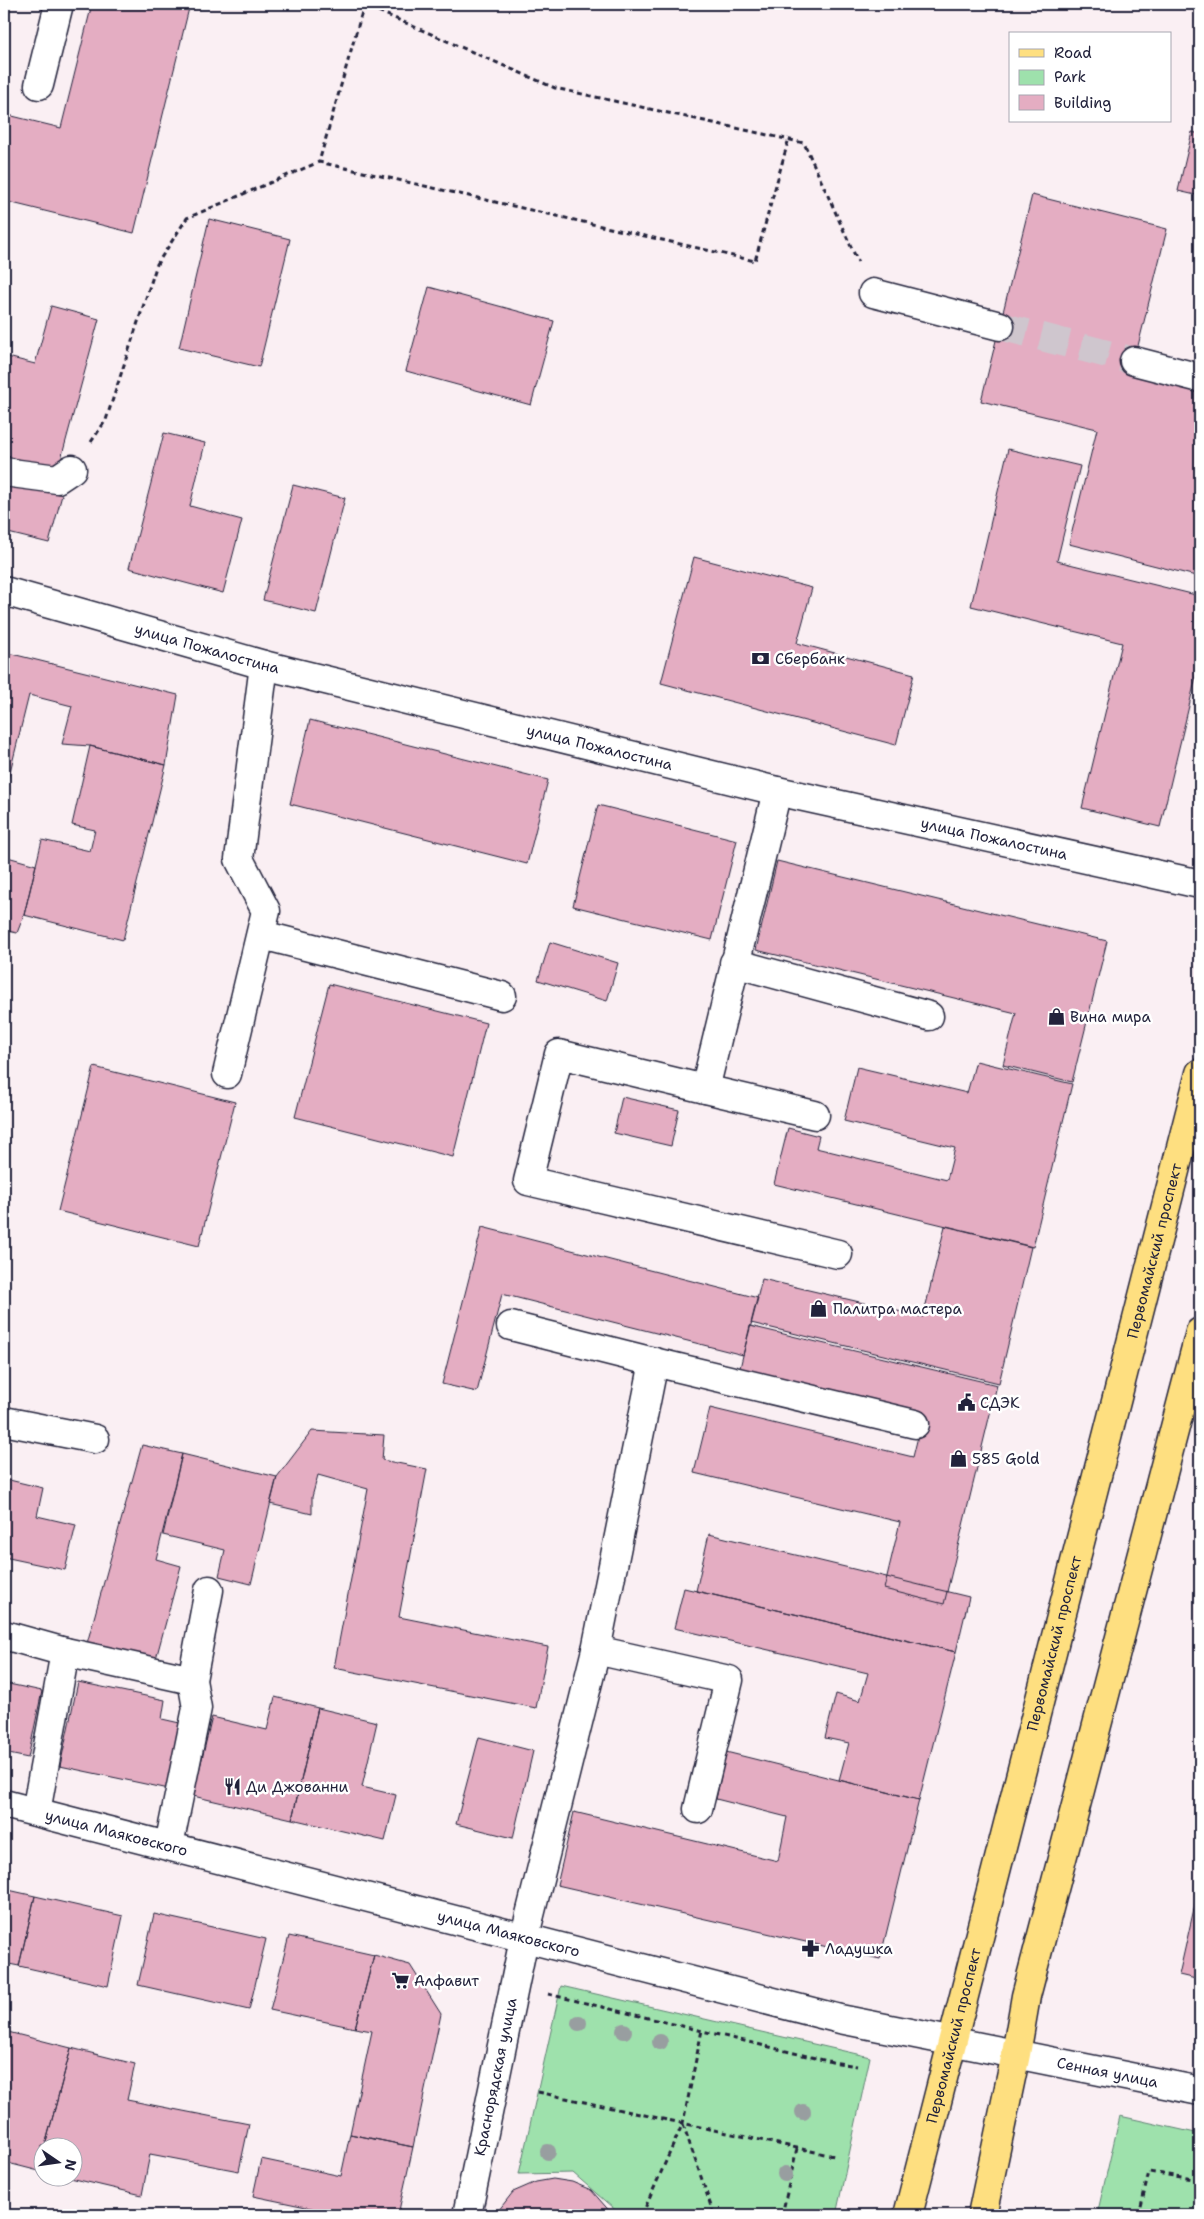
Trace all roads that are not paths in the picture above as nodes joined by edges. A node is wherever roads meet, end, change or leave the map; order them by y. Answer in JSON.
{"nodes":[{"id":1,"x":59,"y":4,"type":"edge"},
{"id":2,"x":39,"y":85,"type":"dead end"},
{"id":3,"x":873,"y":293,"type":"road end"},
{"id":4,"x":1000,"y":326,"type":"tunnel mouth"},
{"id":5,"x":1134,"y":361,"type":"tunnel mouth"},
{"id":6,"x":1200,"y":378,"type":"edge"},
{"id":7,"x":72,"y":469,"type":"road end"},
{"id":8,"x":4,"y":472,"type":"edge"},
{"id":9,"x":4,"y":591,"type":"edge"},
{"id":10,"x":264,"y":665,"type":"junction"},
{"id":11,"x":777,"y":791,"type":"junction"},
{"id":12,"x":1200,"y":884,"type":"edge"},
{"id":13,"x":262,"y":935,"type":"junction"},
{"id":14,"x":734,"y":963,"type":"junction"},
{"id":15,"x":502,"y":996,"type":"dead end"},
{"id":16,"x":929,"y":1016,"type":"dead end"},
{"id":17,"x":1200,"y":1072,"type":"edge"},
{"id":18,"x":227,"y":1074,"type":"dead end"},
{"id":19,"x":705,"y":1090,"type":"junction"},
{"id":20,"x":815,"y":1115,"type":"dead end"},
{"id":21,"x":838,"y":1254,"type":"dead end"},
{"id":22,"x":511,"y":1326,"type":"dead end"},
{"id":23,"x":1200,"y":1332,"type":"edge"},
{"id":24,"x":654,"y":1362,"type":"junction"},
{"id":25,"x":4,"y":1421,"type":"edge"},
{"id":26,"x":915,"y":1424,"type":"dead end"},
{"id":27,"x":95,"y":1439,"type":"dead end"},
{"id":28,"x":208,"y":1590,"type":"dead end"},
{"id":29,"x":4,"y":1635,"type":"edge"},
{"id":30,"x":596,"y":1650,"type":"junction"},
{"id":31,"x":65,"y":1652,"type":"junction"},
{"id":32,"x":192,"y":1680,"type":"junction"},
{"id":33,"x":4,"y":1804,"type":"edge"},
{"id":34,"x":698,"y":1809,"type":"dead end"},
{"id":35,"x":36,"y":1812,"type":"junction"},
{"id":36,"x":169,"y":1845,"type":"junction"},
{"id":37,"x":524,"y":1939,"type":"junction"},
{"id":38,"x":954,"y":2041,"type":"junction"},
{"id":39,"x":1016,"y":2054,"type":"junction"},
{"id":40,"x":1200,"y":2091,"type":"edge"},
{"id":41,"x":467,"y":2215,"type":"edge"},
{"id":42,"x":908,"y":2215,"type":"edge"},
{"id":43,"x":982,"y":2215,"type":"edge"}],
"edges":[{"from":1,"to":2,"type":"street"},
{"from":3,"to":4,"type":"street"},
{"from":5,"to":6,"type":"street"},
{"from":7,"to":8,"type":"street"},
{"from":9,"to":10,"type":"street","name":"улица Пожалостина"},
{"from":10,"to":11,"type":"street","name":"улица Пожалостина"},
{"from":10,"to":13,"type":"street"},
{"from":11,"to":12,"type":"street","name":"улица Пожалостина"},
{"from":11,"to":14,"type":"street"},
{"from":13,"to":15,"type":"street"},
{"from":13,"to":18,"type":"street"},
{"from":14,"to":16,"type":"street"},
{"from":14,"to":19,"type":"street"},
{"from":17,"to":38,"type":"main road","name":"Первомайский проспект"},
{"from":19,"to":20,"type":"street"},
{"from":19,"to":21,"type":"street"},
{"from":22,"to":24,"type":"street"},
{"from":23,"to":39,"type":"main road"},
{"from":24,"to":26,"type":"street"},
{"from":24,"to":30,"type":"street","name":"Краснорядская улица"},
{"from":25,"to":27,"type":"street"},
{"from":28,"to":32,"type":"street"},
{"from":29,"to":31,"type":"street"},
{"from":30,"to":34,"type":"street"},
{"from":30,"to":37,"type":"street","name":"Краснорядская улица"},
{"from":31,"to":32,"type":"street"},
{"from":31,"to":35,"type":"street"},
{"from":32,"to":36,"type":"street"},
{"from":33,"to":35,"type":"street","name":"улица Маяковского"},
{"from":35,"to":36,"type":"street","name":"улица Маяковского"},
{"from":36,"to":37,"type":"street","name":"улица Маяковского"},
{"from":37,"to":38,"type":"street","name":"улица Маяковского"},
{"from":37,"to":41,"type":"street","name":"Краснорядская улица"},
{"from":38,"to":39,"type":"street","name":"улица Маяковского"},
{"from":38,"to":42,"type":"main road","name":"Первомайский проспект"},
{"from":39,"to":40,"type":"street","name":"Сенная улица"},
{"from":39,"to":43,"type":"main road"}]}
